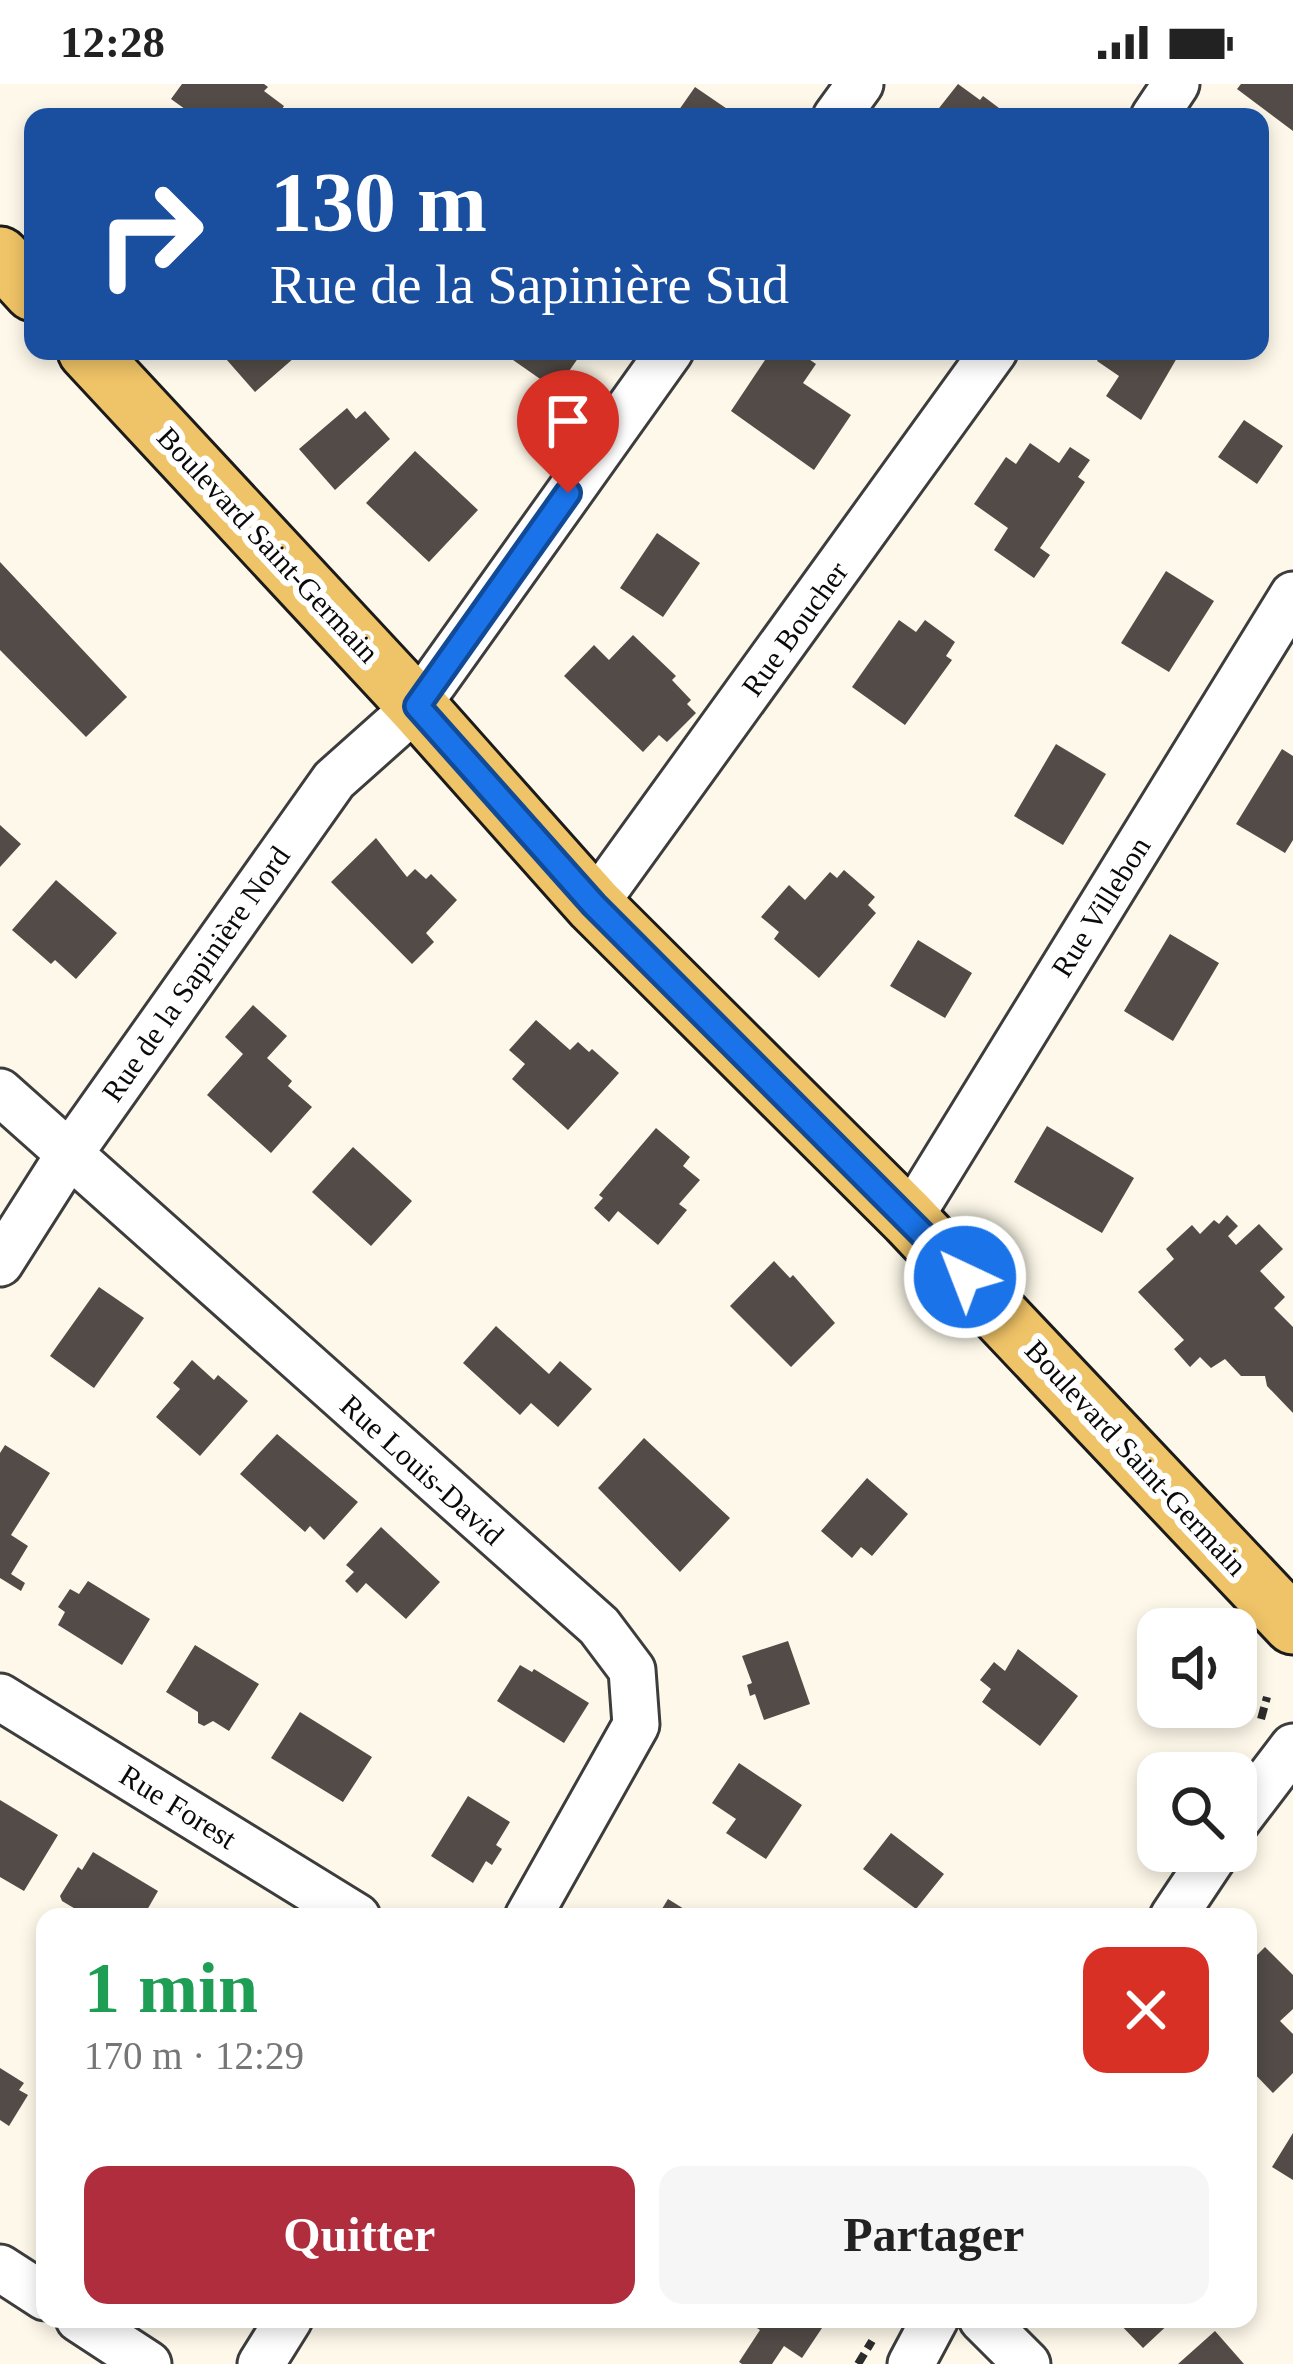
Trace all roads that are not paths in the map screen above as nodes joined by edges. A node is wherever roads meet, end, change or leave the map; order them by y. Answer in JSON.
{"nodes":[{"id":1,"x":0,"y":256,"type":"edge"},
{"id":2,"x":24,"y":282,"type":"edge"},
{"id":3,"x":96,"y":360,"type":"edge"},
{"id":4,"x":664,"y":360,"type":"edge"},
{"id":5,"x":988,"y":360,"type":"edge"},
{"id":6,"x":1293,"y":596,"type":"edge"},
{"id":7,"x":417,"y":706,"type":"junction"},
{"id":8,"x":594,"y":905,"type":"junction"},
{"id":9,"x":0,"y":1092,"type":"edge"},
{"id":10,"x":68,"y":1156,"type":"junction"},
{"id":11,"x":910,"y":1219,"type":"junction"},
{"id":12,"x":0,"y":1263,"type":"edge"},
{"id":13,"x":1293,"y":1624,"type":"edge"},
{"id":14,"x":0,"y":1697,"type":"edge"},
{"id":15,"x":1293,"y":1747,"type":"edge"},
{"id":16,"x":1257,"y":1794,"type":"edge"},
{"id":17,"x":1203,"y":1872,"type":"edge"},
{"id":18,"x":341,"y":1908,"type":"edge"},
{"id":19,"x":534,"y":1908,"type":"edge"},
{"id":20,"x":1179,"y":1908,"type":"edge"},
{"id":21,"x":0,"y":2268,"type":"edge"},
{"id":22,"x":36,"y":2291,"type":"edge"},
{"id":23,"x":93,"y":2328,"type":"edge"},
{"id":24,"x":283,"y":2328,"type":"edge"},
{"id":25,"x":930,"y":2328,"type":"edge"},
{"id":26,"x":991,"y":2328,"type":"edge"},
{"id":27,"x":148,"y":2364,"type":"edge"},
{"id":28,"x":261,"y":2364,"type":"edge"},
{"id":29,"x":911,"y":2364,"type":"edge"},
{"id":30,"x":1027,"y":2364,"type":"edge"}],
"edges":[{"from":1,"to":2,"type":"main road"},
{"from":3,"to":7,"type":"main road","name":"Boulevard Saint-Germain"},
{"from":4,"to":7,"type":"street","name":"Rue de la Sapinière Nord"},
{"from":5,"to":8,"type":"street","name":"Rue Boucher"},
{"from":6,"to":11,"type":"street","name":"Rue Villebon"},
{"from":7,"to":8,"type":"main road","name":"Boulevard Saint-Germain"},
{"from":7,"to":10,"type":"street","name":"Rue de la Sapinière Nord"},
{"from":8,"to":11,"type":"main road","name":"Boulevard Saint-Germain"},
{"from":9,"to":10,"type":"street","name":"Rue Louis-David"},
{"from":10,"to":12,"type":"street","name":"Rue de la Sapinière Nord"},
{"from":10,"to":19,"type":"street","name":"Rue Louis-David"},
{"from":11,"to":13,"type":"main road","name":"Boulevard Saint-Germain"},
{"from":14,"to":18,"type":"street","name":"Rue Forest"},
{"from":15,"to":16,"type":"street"},
{"from":17,"to":20,"type":"street"},
{"from":21,"to":22,"type":"street"},
{"from":23,"to":27,"type":"street"},
{"from":24,"to":28,"type":"street"},
{"from":25,"to":29,"type":"street"},
{"from":26,"to":30,"type":"street"}]}
